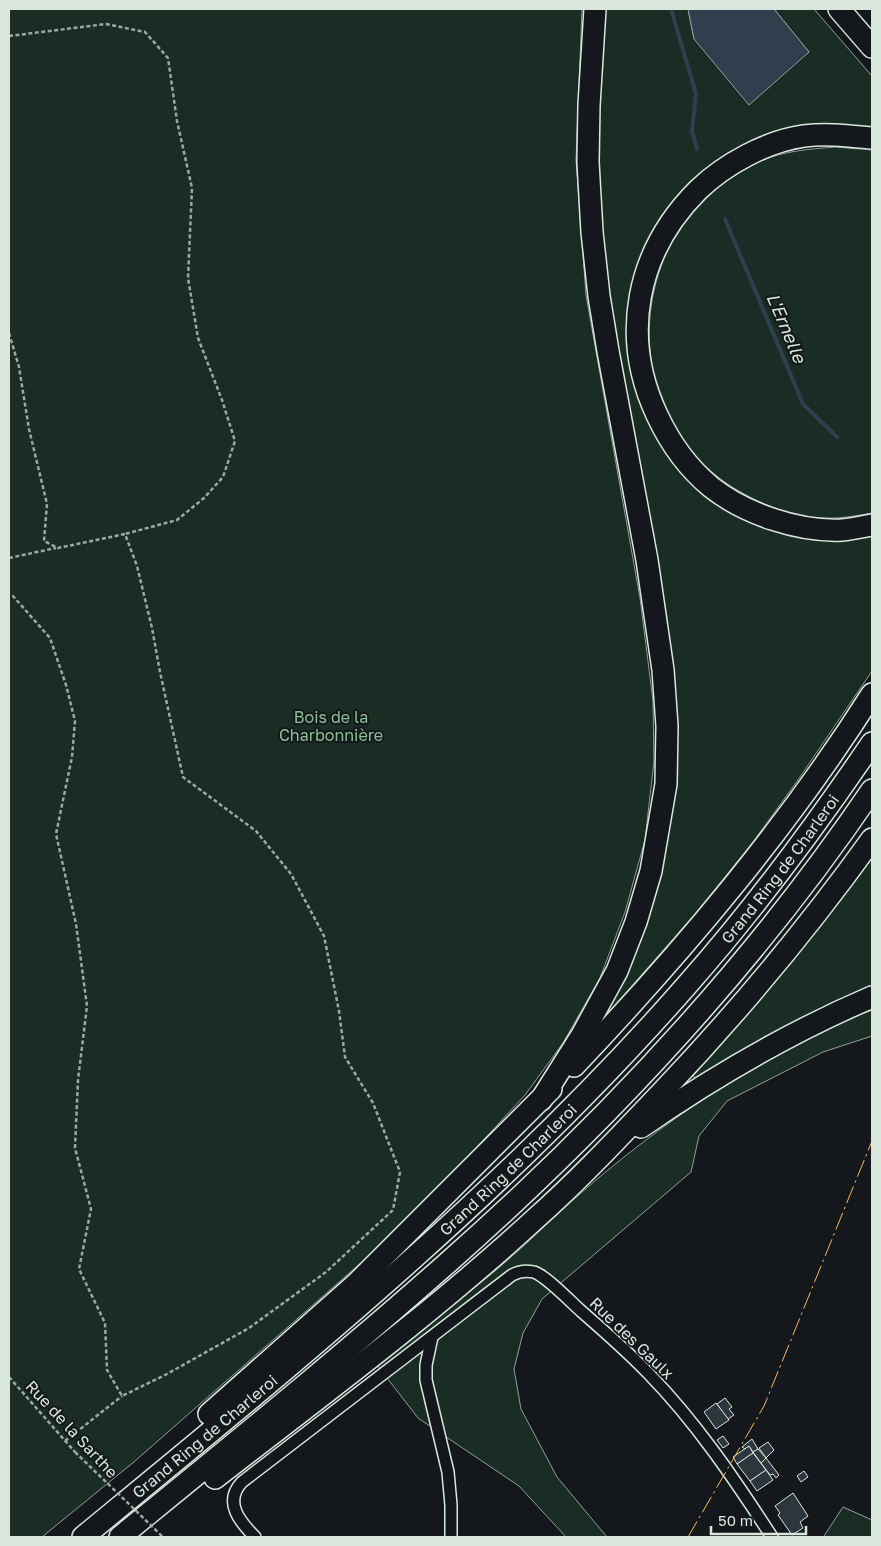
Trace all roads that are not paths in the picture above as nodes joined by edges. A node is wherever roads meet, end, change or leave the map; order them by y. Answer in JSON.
{"nodes":[{"id":1,"x":596,"y":9,"type":"edge"},
{"id":2,"x":839,"y":9,"type":"edge"},
{"id":3,"x":872,"y":47,"type":"edge"},
{"id":4,"x":872,"y":138,"type":"edge"},
{"id":5,"x":872,"y":525,"type":"edge"},
{"id":6,"x":872,"y":694,"type":"edge"},
{"id":7,"x":872,"y":743,"type":"edge"},
{"id":8,"x":872,"y":790,"type":"edge"},
{"id":9,"x":872,"y":839,"type":"edge"},
{"id":10,"x":872,"y":997,"type":"edge"},
{"id":11,"x":541,"y":1100,"type":"junction"},
{"id":12,"x":598,"y":1161,"type":"junction"},
{"id":13,"x":432,"y":1337,"type":"junction"},
{"id":14,"x":120,"y":1507,"type":"junction"},
{"id":15,"x":83,"y":1537,"type":"edge"},
{"id":16,"x":120,"y":1537,"type":"edge"},
{"id":17,"x":134,"y":1537,"type":"edge"},
{"id":18,"x":255,"y":1537,"type":"edge"},
{"id":19,"x":451,"y":1537,"type":"edge"},
{"id":20,"x":772,"y":1537,"type":"edge"}],
"edges":[{"from":1,"to":11,"type":"highway"},
{"from":2,"to":3,"type":"highway"},
{"from":4,"to":5,"type":"highway"},
{"from":6,"to":11,"type":"highway"},
{"from":7,"to":14,"type":"highway","name":"Grand Ring de Charleroi"},
{"from":8,"to":16,"type":"highway","name":"Grand Ring de Charleroi"},
{"from":9,"to":12,"type":"highway"},
{"from":10,"to":12,"type":"highway"},
{"from":11,"to":14,"type":"highway"},
{"from":12,"to":17,"type":"highway"},
{"from":13,"to":18,"type":"street","name":"Rue des Gaulx"},
{"from":13,"to":19,"type":"street"},
{"from":13,"to":20,"type":"street","name":"Rue des Gaulx"},
{"from":14,"to":15,"type":"highway","name":"Grand Ring de Charleroi"}]}
